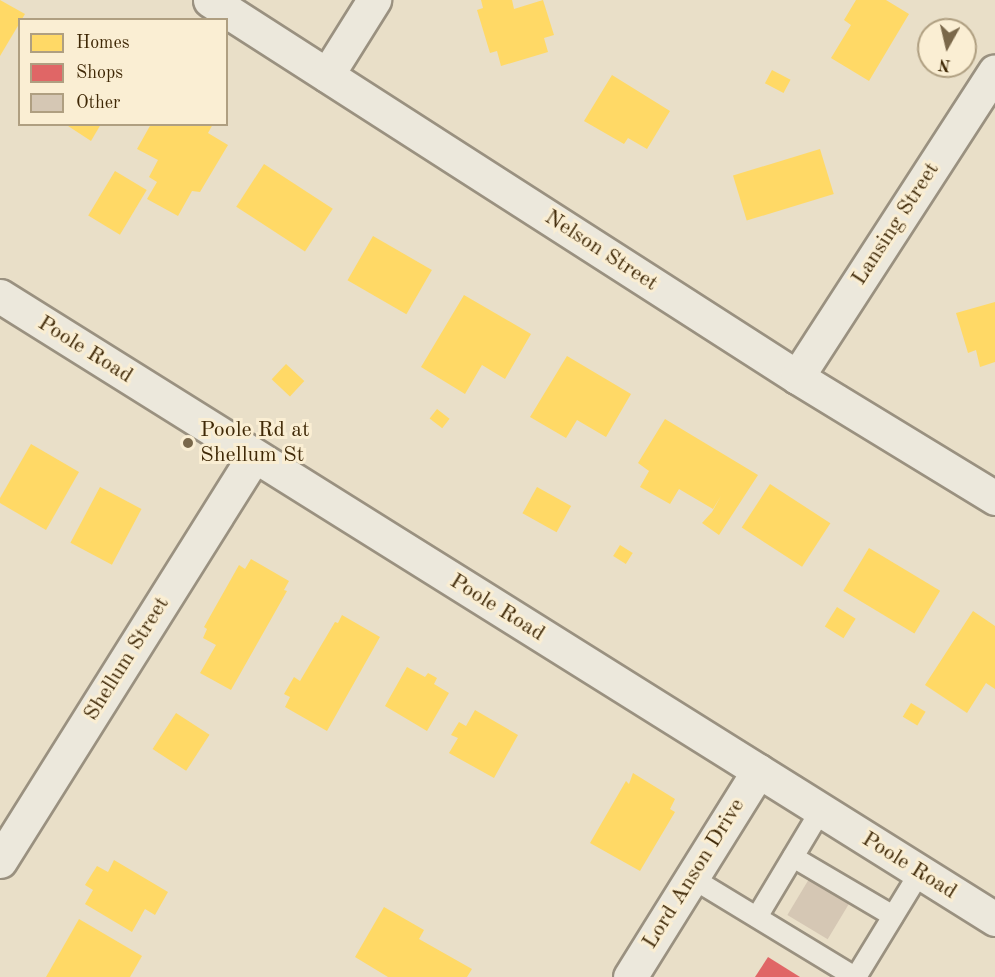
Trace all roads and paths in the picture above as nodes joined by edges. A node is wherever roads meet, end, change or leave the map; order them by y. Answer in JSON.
{"nodes":[{"id":1,"x":210,"y":0,"type":"edge"},
{"id":2,"x":374,"y":0,"type":"edge"},
{"id":3,"x":995,"y":71,"type":"edge"},
{"id":4,"x":327,"y":75,"type":"junction"},
{"id":5,"x":0,"y":296,"type":"edge"},
{"id":6,"x":797,"y":377,"type":"junction"},
{"id":7,"x":253,"y":457,"type":"junction"},
{"id":8,"x":995,"y":498,"type":"edge"},
{"id":9,"x":758,"y":771,"type":"junction"},
{"id":10,"x":821,"y":810,"type":"junction"},
{"id":11,"x":793,"y":857,"type":"junction"},
{"id":12,"x":0,"y":861,"type":"edge"},
{"id":13,"x":920,"y":872,"type":"junction"},
{"id":14,"x":692,"y":878,"type":"junction"},
{"id":15,"x":893,"y":916,"type":"junction"},
{"id":16,"x":757,"y":917,"type":"junction"},
{"id":17,"x":995,"y":919,"type":"edge"},
{"id":18,"x":630,"y":977,"type":"edge"},
{"id":19,"x":856,"y":977,"type":"edge"}],
"edges":[{"from":1,"to":4,"type":"street","name":"Nelson Street"},
{"from":2,"to":4,"type":"street"},
{"from":3,"to":6,"type":"street","name":"Lansing Street"},
{"from":4,"to":6,"type":"street","name":"Nelson Street"},
{"from":5,"to":7,"type":"street","name":"Poole Road"},
{"from":6,"to":8,"type":"street","name":"Nelson Street"},
{"from":7,"to":9,"type":"street","name":"Poole Road"},
{"from":7,"to":12,"type":"street","name":"Shellum Street"},
{"from":9,"to":10,"type":"street","name":"Poole Road"},
{"from":9,"to":14,"type":"street","name":"Lord Anson Drive"},
{"from":10,"to":11,"type":"lane"},
{"from":10,"to":13,"type":"street","name":"Poole Road"},
{"from":11,"to":15,"type":"lane"},
{"from":11,"to":16,"type":"lane"},
{"from":13,"to":15,"type":"lane"},
{"from":13,"to":17,"type":"street","name":"Poole Road"},
{"from":14,"to":16,"type":"lane"},
{"from":14,"to":18,"type":"street","name":"Lord Anson Drive"},
{"from":15,"to":19,"type":"lane"},
{"from":16,"to":19,"type":"lane"}]}
